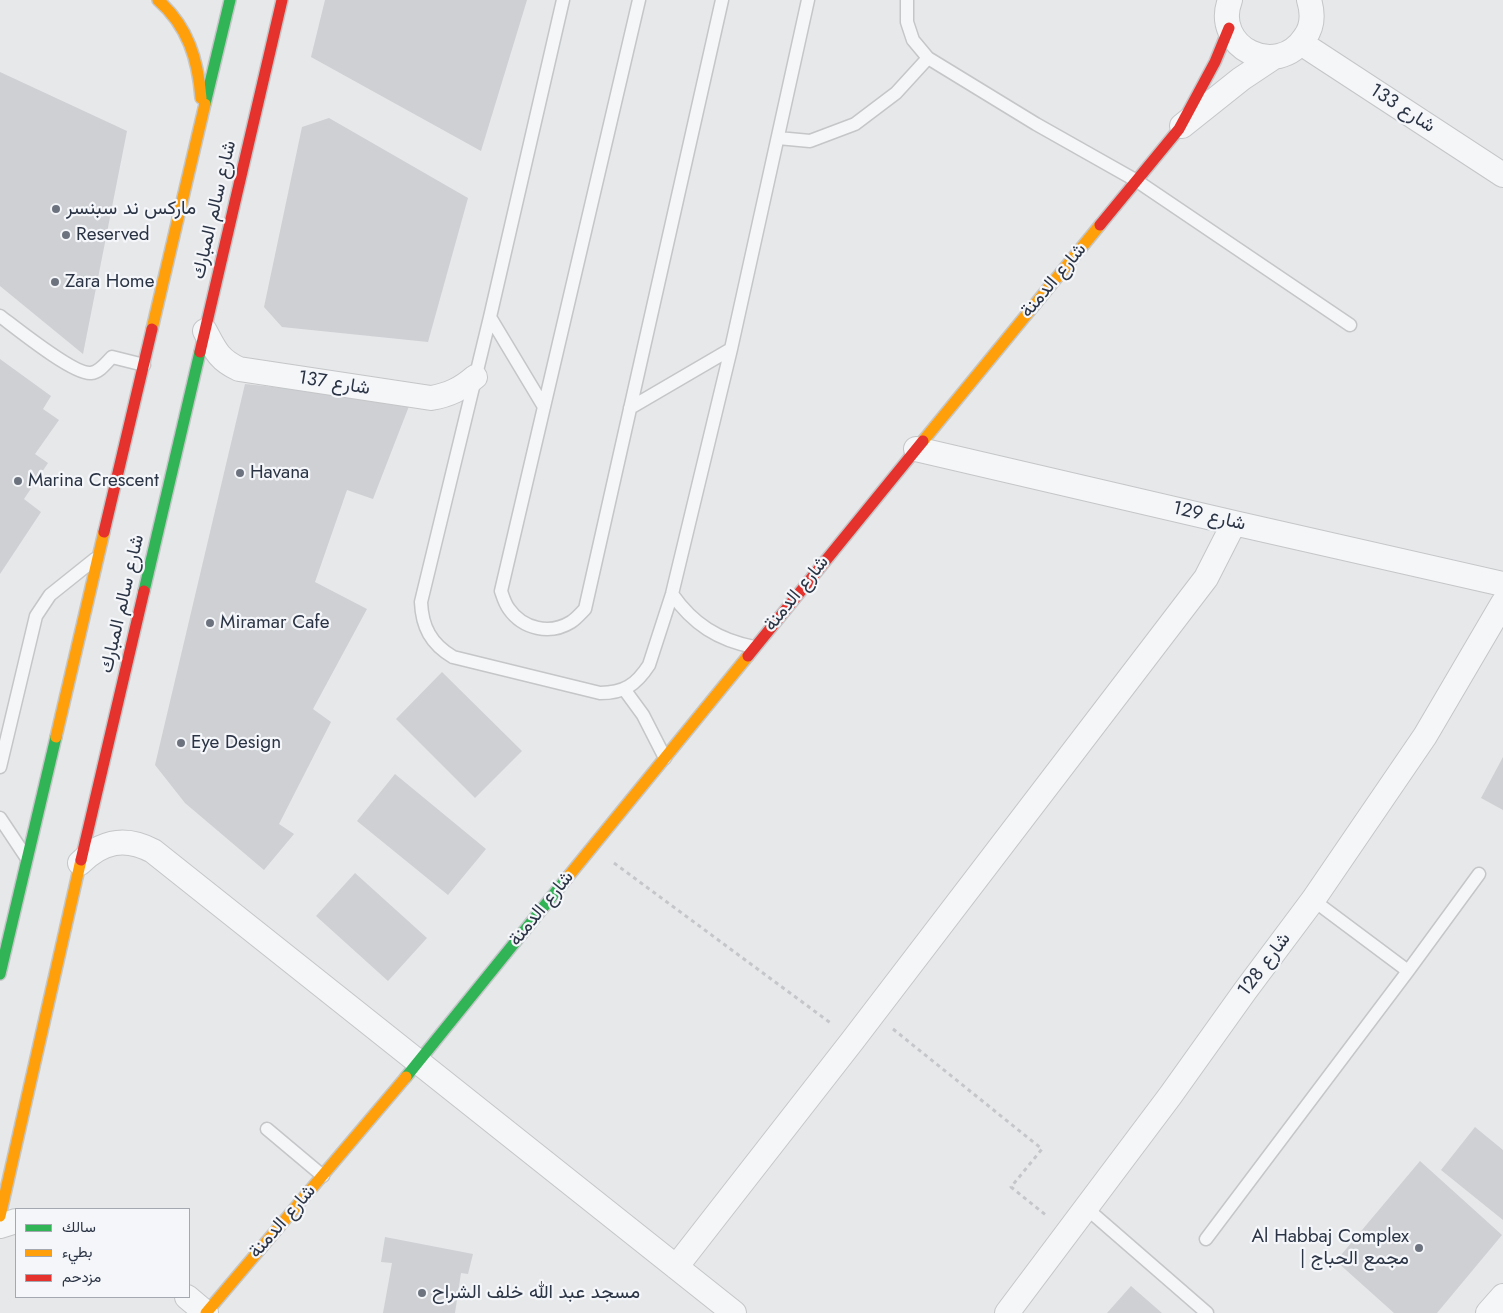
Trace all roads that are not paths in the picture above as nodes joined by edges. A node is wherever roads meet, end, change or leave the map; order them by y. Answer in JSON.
{"nodes":[{"id":1,"x":158,"y":0,"type":"edge"},
{"id":2,"x":230,"y":0,"type":"edge"},
{"id":3,"x":282,"y":0,"type":"edge"},
{"id":4,"x":563,"y":0,"type":"edge"},
{"id":5,"x":639,"y":0,"type":"edge"},
{"id":6,"x":722,"y":0,"type":"edge"},
{"id":7,"x":808,"y":0,"type":"edge"},
{"id":8,"x":907,"y":0,"type":"edge"},
{"id":9,"x":1309,"y":0,"type":"edge"},
{"id":10,"x":1225,"y":11,"type":"edge"},
{"id":11,"x":1301,"y":43,"type":"junction"},
{"id":12,"x":1274,"y":57,"type":"junction"},
{"id":13,"x":928,"y":58,"type":"junction"},
{"id":14,"x":202,"y":116,"type":"junction"},
{"id":15,"x":1179,"y":129,"type":"junction"},
{"id":16,"x":778,"y":138,"type":"junction"},
{"id":17,"x":1503,"y":175,"type":"edge"},
{"id":18,"x":1137,"y":181,"type":"junction"},
{"id":19,"x":0,"y":316,"type":"edge"},
{"id":20,"x":490,"y":317,"type":"junction"},
{"id":21,"x":1350,"y":325,"type":"dead end"},
{"id":22,"x":205,"y":331,"type":"junction"},
{"id":23,"x":731,"y":350,"type":"junction"},
{"id":24,"x":144,"y":365,"type":"junction"},
{"id":25,"x":475,"y":377,"type":"junction"},
{"id":26,"x":544,"y":407,"type":"junction"},
{"id":27,"x":630,"y":408,"type":"junction"},
{"id":28,"x":916,"y":448,"type":"junction"},
{"id":29,"x":1234,"y":523,"type":"junction"},
{"id":30,"x":99,"y":556,"type":"junction"},
{"id":31,"x":1503,"y":584,"type":"edge"},
{"id":32,"x":672,"y":594,"type":"junction"},
{"id":33,"x":1503,"y":603,"type":"edge"},
{"id":34,"x":754,"y":647,"type":"junction"},
{"id":35,"x":624,"y":689,"type":"junction"},
{"id":36,"x":665,"y":758,"type":"junction"},
{"id":37,"x":0,"y":767,"type":"edge"},
{"id":38,"x":0,"y":818,"type":"edge"},
{"id":39,"x":28,"y":860,"type":"junction"},
{"id":40,"x":80,"y":863,"type":"junction"},
{"id":41,"x":1479,"y":874,"type":"dead end"},
{"id":42,"x":1313,"y":900,"type":"junction"},
{"id":43,"x":4,"y":942,"type":"edge"},
{"id":44,"x":1408,"y":971,"type":"junction"},
{"id":45,"x":0,"y":974,"type":"edge"},
{"id":46,"x":418,"y":1062,"type":"junction"},
{"id":47,"x":267,"y":1128,"type":"dead end"},
{"id":48,"x":323,"y":1176,"type":"junction"},
{"id":49,"x":1085,"y":1207,"type":"junction"},
{"id":50,"x":0,"y":1216,"type":"edge"},
{"id":51,"x":15,"y":1222,"type":"edge"},
{"id":52,"x":0,"y":1226,"type":"edge"},
{"id":53,"x":1206,"y":1239,"type":"dead end"},
{"id":54,"x":676,"y":1267,"type":"junction"},
{"id":55,"x":1503,"y":1296,"type":"edge"},
{"id":56,"x":188,"y":1298,"type":"edge"},
{"id":57,"x":206,"y":1313,"type":"edge"},
{"id":58,"x":734,"y":1313,"type":"edge"},
{"id":59,"x":1007,"y":1313,"type":"edge"},
{"id":60,"x":1207,"y":1313,"type":"edge"},
{"id":61,"x":1488,"y":1313,"type":"edge"}],
"edges":[{"from":1,"to":14,"type":"main road"},
{"from":2,"to":14,"type":"main road","name":"شارع سالم المبارك"},
{"from":3,"to":22,"type":"main road","name":"شارع سالم المبارك"},
{"from":4,"to":20,"type":"lane"},
{"from":5,"to":26,"type":"lane"},
{"from":6,"to":27,"type":"lane"},
{"from":7,"to":16,"type":"lane"},
{"from":8,"to":13,"type":"lane"},
{"from":9,"to":11,"type":"street"},
{"from":10,"to":12,"type":"street"},
{"from":10,"to":15,"type":"main road","name":"شارع الدمنة"},
{"from":11,"to":12,"type":"street","name":"شارع الدمنة"},
{"from":11,"to":17,"type":"street","name":"شارع 133"},
{"from":12,"to":15,"type":"street","name":"شارع الدمنة"},
{"from":13,"to":16,"type":"lane"},
{"from":13,"to":18,"type":"lane"},
{"from":14,"to":24,"type":"main road","name":"شارع سالم المبارك"},
{"from":15,"to":18,"type":"main road","name":"شارع الدمنة"},
{"from":16,"to":23,"type":"lane"},
{"from":18,"to":21,"type":"lane"},
{"from":18,"to":28,"type":"main road","name":"شارع الدمنة"},
{"from":19,"to":24,"type":"lane"},
{"from":20,"to":25,"type":"lane"},
{"from":20,"to":26,"type":"lane"},
{"from":22,"to":25,"type":"street","name":"شارع 137"},
{"from":22,"to":40,"type":"main road","name":"شارع سالم المبارك"},
{"from":23,"to":27,"type":"lane"},
{"from":23,"to":32,"type":"lane"},
{"from":24,"to":30,"type":"main road","name":"شارع سالم المبارك"},
{"from":25,"to":35,"type":"lane"},
{"from":26,"to":27,"type":"lane"},
{"from":28,"to":29,"type":"street","name":"شارع 129"},
{"from":28,"to":34,"type":"main road","name":"شارع الدمنة"},
{"from":29,"to":31,"type":"street","name":"شارع 129"},
{"from":29,"to":54,"type":"street"},
{"from":30,"to":37,"type":"lane"},
{"from":30,"to":39,"type":"main road","name":"شارع سالم المبارك"},
{"from":32,"to":34,"type":"lane"},
{"from":32,"to":35,"type":"lane"},
{"from":33,"to":42,"type":"street","name":"شارع 128"},
{"from":34,"to":36,"type":"main road","name":"شارع الدمنة"},
{"from":35,"to":36,"type":"lane"},
{"from":36,"to":46,"type":"main road","name":"شارع الدمنة"},
{"from":38,"to":39,"type":"lane"},
{"from":39,"to":43,"type":"main road","name":"شارع سالم المبارك"},
{"from":40,"to":46,"type":"street"},
{"from":40,"to":50,"type":"main road","name":"شارع سالم المبارك"},
{"from":41,"to":44,"type":"lane"},
{"from":42,"to":44,"type":"lane"},
{"from":42,"to":49,"type":"street","name":"شارع 128"},
{"from":43,"to":45,"type":"main road","name":"شارع سالم المبارك"},
{"from":44,"to":53,"type":"lane"},
{"from":46,"to":48,"type":"main road","name":"شارع الدمنة"},
{"from":46,"to":54,"type":"street"},
{"from":47,"to":48,"type":"lane"},
{"from":48,"to":57,"type":"main road","name":"شارع الدمنة"},
{"from":49,"to":59,"type":"street","name":"شارع 128"},
{"from":49,"to":60,"type":"lane"},
{"from":51,"to":52,"type":"street"},
{"from":54,"to":58,"type":"street"},
{"from":55,"to":61,"type":"street"},
{"from":56,"to":57,"type":"street","name":"شارع الدمنة"}]}
